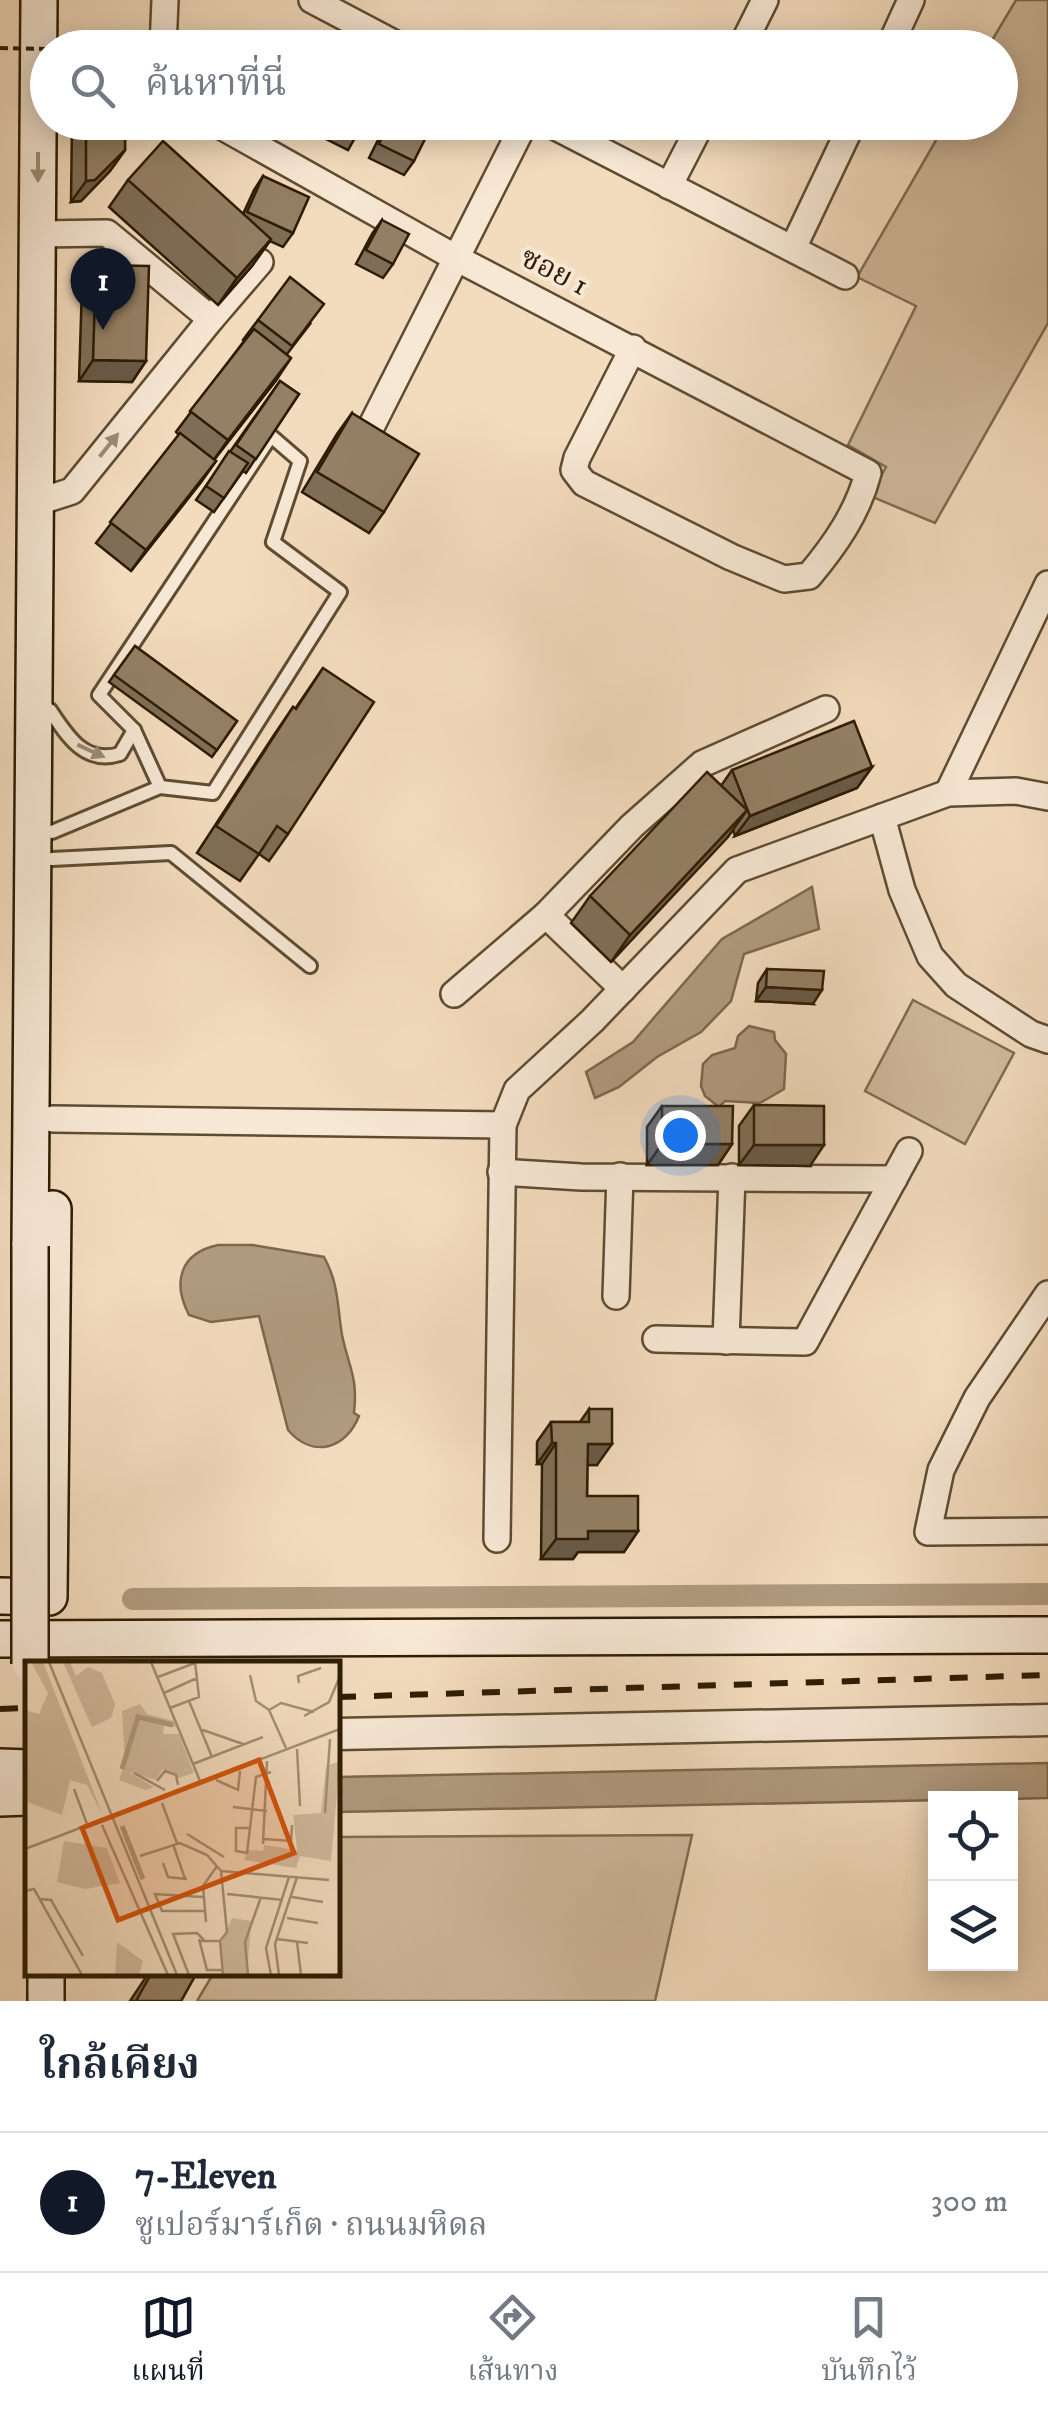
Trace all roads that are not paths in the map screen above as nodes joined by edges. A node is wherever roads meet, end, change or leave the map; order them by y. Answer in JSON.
{"nodes":[{"id":1,"x":39,"y":0,"type":"edge"},
{"id":2,"x":165,"y":0,"type":"edge"},
{"id":3,"x":312,"y":0,"type":"edge"},
{"id":4,"x":765,"y":0,"type":"edge"},
{"id":5,"x":911,"y":0,"type":"edge"},
{"id":6,"x":39,"y":30,"type":"edge"},
{"id":7,"x":164,"y":30,"type":"edge"},
{"id":8,"x":369,"y":30,"type":"edge"},
{"id":9,"x":749,"y":30,"type":"edge"},
{"id":10,"x":897,"y":30,"type":"edge"},
{"id":11,"x":38,"y":140,"type":"edge"},
{"id":12,"x":246,"y":140,"type":"edge"},
{"id":13,"x":516,"y":140,"type":"edge"},
{"id":14,"x":581,"y":140,"type":"edge"},
{"id":15,"x":693,"y":140,"type":"edge"},
{"id":16,"x":844,"y":140,"type":"edge"},
{"id":17,"x":670,"y":186,"type":"junction"},
{"id":18,"x":37,"y":234,"type":"junction"},
{"id":19,"x":793,"y":248,"type":"junction"},
{"id":20,"x":456,"y":258,"type":"junction"},
{"id":21,"x":260,"y":262,"type":"edge"},
{"id":22,"x":845,"y":276,"type":"dead end"},
{"id":23,"x":210,"y":320,"type":"junction"},
{"id":24,"x":633,"y":348,"type":"junction"},
{"id":25,"x":369,"y":430,"type":"edge"},
{"id":26,"x":35,"y":503,"type":"junction"},
{"id":27,"x":36,"y":559,"type":"junction"},
{"id":28,"x":1048,"y":584,"type":"edge"},
{"id":29,"x":826,"y":709,"type":"dead end"},
{"id":30,"x":50,"y":710,"type":"junction"},
{"id":31,"x":134,"y":730,"type":"junction"},
{"id":32,"x":160,"y":786,"type":"junction"},
{"id":33,"x":948,"y":793,"type":"junction"},
{"id":34,"x":1048,"y":797,"type":"edge"},
{"id":35,"x":882,"y":817,"type":"junction"},
{"id":36,"x":52,"y":845,"type":"junction"},
{"id":37,"x":546,"y":915,"type":"junction"},
{"id":38,"x":310,"y":966,"type":"dead end"},
{"id":39,"x":623,"y":989,"type":"junction"},
{"id":40,"x":454,"y":994,"type":"dead end"},
{"id":41,"x":1048,"y":1040,"type":"edge"},
{"id":42,"x":53,"y":1119,"type":"junction"},
{"id":43,"x":502,"y":1125,"type":"junction"},
{"id":44,"x":909,"y":1152,"type":"dead end"},
{"id":45,"x":501,"y":1172,"type":"junction"},
{"id":46,"x":620,"y":1176,"type":"junction"},
{"id":47,"x":732,"y":1177,"type":"junction"},
{"id":48,"x":894,"y":1179,"type":"junction"},
{"id":49,"x":1048,"y":1294,"type":"edge"},
{"id":50,"x":616,"y":1296,"type":"dead end"},
{"id":51,"x":656,"y":1340,"type":"dead end"},
{"id":52,"x":726,"y":1341,"type":"junction"},
{"id":53,"x":1048,"y":1531,"type":"edge"},
{"id":54,"x":498,"y":1539,"type":"dead end"},
{"id":55,"x":0,"y":1596,"type":"edge"},
{"id":56,"x":49,"y":1597,"type":"junction"},
{"id":57,"x":1048,"y":1635,"type":"edge"},
{"id":58,"x":0,"y":1639,"type":"edge"},
{"id":59,"x":40,"y":1651,"type":"edge"},
{"id":60,"x":1048,"y":1720,"type":"edge"},
{"id":61,"x":340,"y":1734,"type":"edge"},
{"id":62,"x":25,"y":1797,"type":"edge"},
{"id":63,"x":0,"y":1798,"type":"edge"}],
"edges":[{"from":1,"to":6,"type":"main road","one_way":true},
{"from":2,"to":7,"type":"street"},
{"from":3,"to":8,"type":"street"},
{"from":4,"to":9,"type":"street"},
{"from":5,"to":10,"type":"street"},
{"from":11,"to":18,"type":"main road","one_way":true},
{"from":12,"to":20,"type":"street","name":"ซอย 1"},
{"from":13,"to":20,"type":"street"},
{"from":14,"to":17,"type":"street"},
{"from":15,"to":17,"type":"street"},
{"from":16,"to":19,"type":"street"},
{"from":17,"to":19,"type":"street"},
{"from":18,"to":23,"type":"street"},
{"from":18,"to":26,"type":"main road"},
{"from":19,"to":22,"type":"street"},
{"from":20,"to":24,"type":"street","name":"ซอย 1"},
{"from":20,"to":25,"type":"street"},
{"from":21,"to":23,"type":"street"},
{"from":26,"to":23,"type":"street","one_way":true},
{"from":24,"to":24,"type":"street","name":"ซอย 1"},
{"from":26,"to":27,"type":"main road"},
{"from":27,"to":30,"type":"main road"},
{"from":27,"to":59,"type":"main road","bridge":true},
{"from":28,"to":33,"type":"street"},
{"from":29,"to":37,"type":"street"},
{"from":30,"to":31,"type":"lane","one_way":true},
{"from":30,"to":36,"type":"main road"},
{"from":31,"to":32,"type":"lane"},
{"from":31,"to":32,"type":"lane"},
{"from":32,"to":36,"type":"lane"},
{"from":33,"to":34,"type":"street"},
{"from":33,"to":35,"type":"street"},
{"from":35,"to":39,"type":"street"},
{"from":35,"to":41,"type":"street"},
{"from":36,"to":38,"type":"lane"},
{"from":36,"to":42,"type":"main road"},
{"from":37,"to":39,"type":"street"},
{"from":37,"to":40,"type":"street"},
{"from":39,"to":43,"type":"street"},
{"from":42,"to":43,"type":"street"},
{"from":42,"to":56,"type":"main road"},
{"from":43,"to":45,"type":"street"},
{"from":44,"to":48,"type":"street"},
{"from":45,"to":46,"type":"street"},
{"from":45,"to":54,"type":"street"},
{"from":46,"to":47,"type":"street"},
{"from":46,"to":50,"type":"street"},
{"from":47,"to":48,"type":"street"},
{"from":47,"to":52,"type":"street"},
{"from":48,"to":52,"type":"street"},
{"from":49,"to":53,"type":"street"},
{"from":51,"to":52,"type":"street"},
{"from":55,"to":56,"type":"main road"},
{"from":56,"to":59,"type":"main road"},
{"from":57,"to":59,"type":"main road"},
{"from":58,"to":59,"type":"main road"},
{"from":60,"to":61,"type":"street"},
{"from":62,"to":63,"type":"main road"}]}
